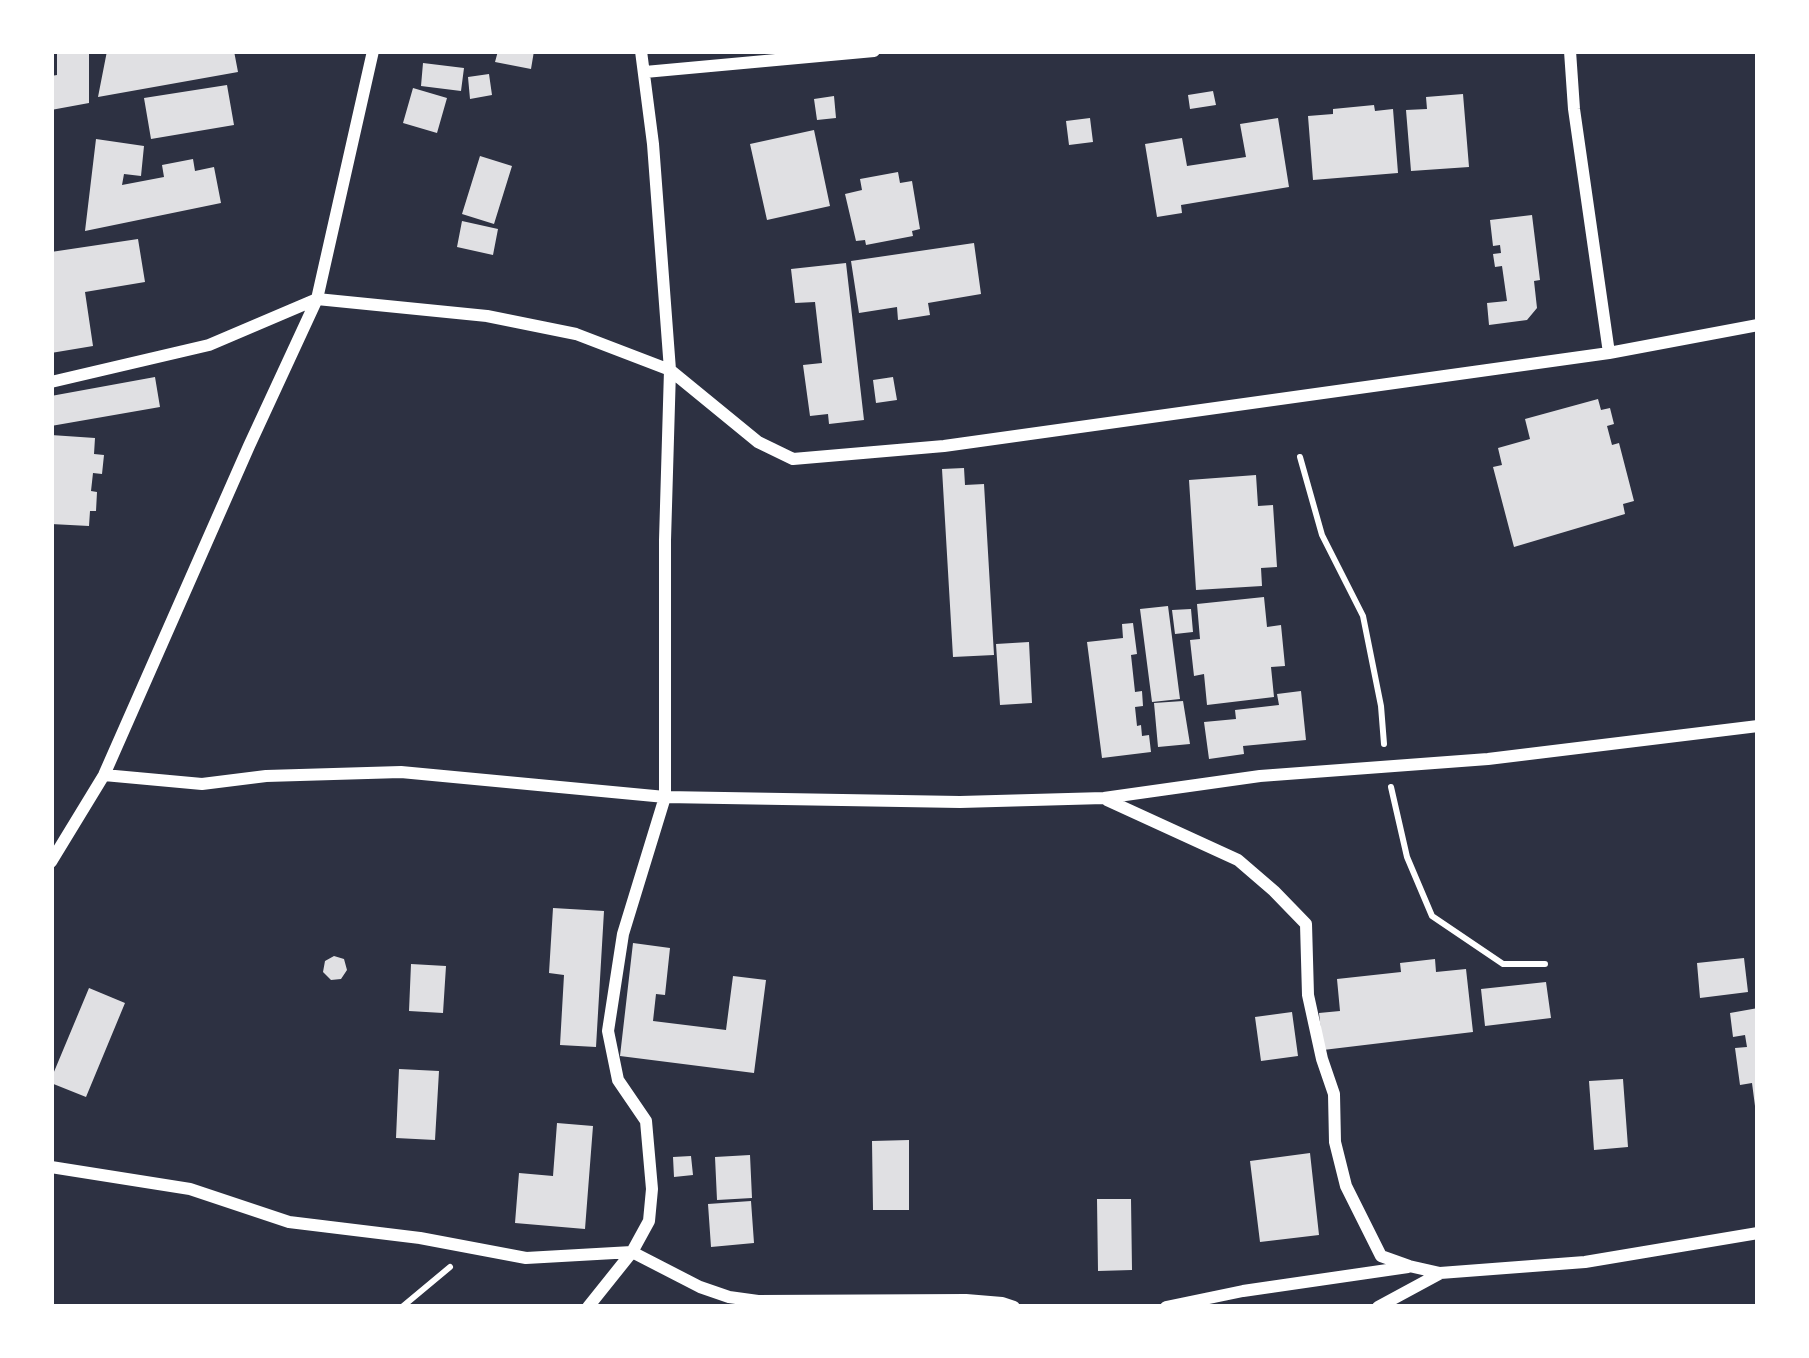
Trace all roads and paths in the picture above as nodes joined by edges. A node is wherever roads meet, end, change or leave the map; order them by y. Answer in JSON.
{"nodes":[{"id":1,"x":373,"y":51,"type":"edge"},
{"id":2,"x":641,"y":51,"type":"edge"},
{"id":3,"x":874,"y":51,"type":"edge"},
{"id":4,"x":1570,"y":51,"type":"edge"},
{"id":5,"x":645,"y":72,"type":"junction"},
{"id":6,"x":316,"y":299,"type":"junction"},
{"id":7,"x":1758,"y":325,"type":"edge"},
{"id":8,"x":1609,"y":353,"type":"junction"},
{"id":9,"x":670,"y":370,"type":"junction"},
{"id":10,"x":51,"y":382,"type":"edge"},
{"id":11,"x":1758,"y":726,"type":"edge"},
{"id":12,"x":104,"y":775,"type":"junction"},
{"id":13,"x":665,"y":797,"type":"junction"},
{"id":14,"x":1104,"y":798,"type":"junction"},
{"id":15,"x":51,"y":862,"type":"edge"},
{"id":16,"x":51,"y":1167,"type":"edge"},
{"id":17,"x":1758,"y":1233,"type":"edge"},
{"id":18,"x":470,"y":1248,"type":"junction"},
{"id":19,"x":632,"y":1252,"type":"junction"},
{"id":20,"x":1409,"y":1267,"type":"junction"},
{"id":21,"x":1440,"y":1273,"type":"junction"},
{"id":22,"x":413,"y":1303,"type":"edge"},
{"id":23,"x":402,"y":1307,"type":"edge"},
{"id":24,"x":588,"y":1307,"type":"edge"},
{"id":25,"x":1014,"y":1307,"type":"edge"},
{"id":26,"x":1166,"y":1307,"type":"edge"},
{"id":27,"x":1378,"y":1307,"type":"edge"}],
"edges":[{"from":1,"to":6,"type":"street"},
{"from":2,"to":5,"type":"street"},
{"from":3,"to":5,"type":"street"},
{"from":4,"to":8,"type":"street"},
{"from":5,"to":9,"type":"street"},
{"from":6,"to":9,"type":"street"},
{"from":6,"to":10,"type":"street"},
{"from":6,"to":12,"type":"street"},
{"from":7,"to":8,"type":"street"},
{"from":8,"to":9,"type":"street"},
{"from":9,"to":13,"type":"street"},
{"from":11,"to":14,"type":"street"},
{"from":12,"to":13,"type":"street"},
{"from":12,"to":15,"type":"street"},
{"from":13,"to":14,"type":"street"},
{"from":13,"to":19,"type":"street"},
{"from":14,"to":20,"type":"street"},
{"from":16,"to":18,"type":"street"},
{"from":17,"to":21,"type":"street"},
{"from":18,"to":19,"type":"street"},
{"from":18,"to":22,"type":"path"},
{"from":19,"to":24,"type":"street"},
{"from":19,"to":25,"type":"street"},
{"from":20,"to":21,"type":"street"},
{"from":20,"to":26,"type":"street"},
{"from":21,"to":27,"type":"street"},
{"from":22,"to":23,"type":"path"}]}
